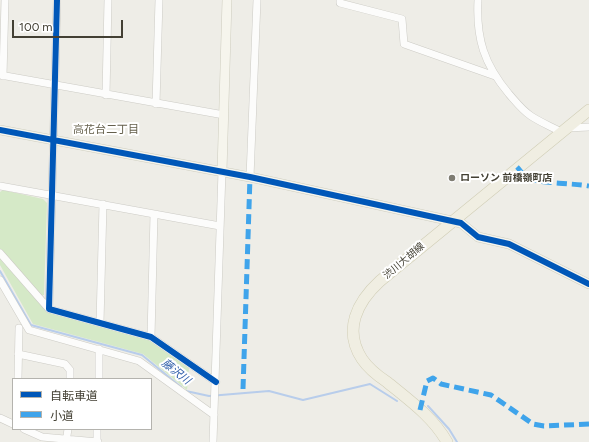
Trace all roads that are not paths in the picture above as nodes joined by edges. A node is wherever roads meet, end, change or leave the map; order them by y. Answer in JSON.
{"nodes":[{"id":1,"x":5,"y":0,"type":"edge"},
{"id":2,"x":57,"y":0,"type":"edge"},
{"id":3,"x":108,"y":0,"type":"edge"},
{"id":4,"x":159,"y":0,"type":"edge"},
{"id":5,"x":226,"y":0,"type":"edge"},
{"id":6,"x":257,"y":0,"type":"edge"},
{"id":7,"x":340,"y":0,"type":"edge"},
{"id":8,"x":478,"y":0,"type":"edge"},
{"id":9,"x":2,"y":75,"type":"edge"},
{"id":10,"x":495,"y":76,"type":"junction"},
{"id":11,"x":54,"y":86,"type":"junction"},
{"id":12,"x":106,"y":95,"type":"junction"},
{"id":13,"x":156,"y":104,"type":"junction"},
{"id":14,"x":589,"y":110,"type":"edge"},
{"id":15,"x":224,"y":115,"type":"junction"},
{"id":16,"x":589,"y":128,"type":"edge"},
{"id":17,"x":0,"y":130,"type":"edge"},
{"id":18,"x":564,"y":130,"type":"junction"},
{"id":19,"x":52,"y":140,"type":"junction"},
{"id":20,"x":222,"y":171,"type":"junction"},
{"id":21,"x":250,"y":177,"type":"junction"},
{"id":22,"x":0,"y":186,"type":"edge"},
{"id":23,"x":52,"y":195,"type":"junction"},
{"id":24,"x":103,"y":204,"type":"junction"},
{"id":25,"x":154,"y":214,"type":"junction"},
{"id":26,"x":451,"y":222,"type":"junction"},
{"id":27,"x":220,"y":226,"type":"junction"},
{"id":28,"x":0,"y":253,"type":"edge"},
{"id":29,"x":0,"y":280,"type":"edge"},
{"id":30,"x":589,"y":284,"type":"edge"},
{"id":31,"x":49,"y":309,"type":"junction"},
{"id":32,"x":100,"y":323,"type":"junction"},
{"id":33,"x":19,"y":328,"type":"dead end"},
{"id":34,"x":151,"y":337,"type":"junction"},
{"id":35,"x":99,"y":349,"type":"junction"},
{"id":36,"x":18,"y":354,"type":"junction"},
{"id":37,"x":18,"y":378,"type":"edge"},
{"id":38,"x":70,"y":378,"type":"edge"},
{"id":39,"x":99,"y":378,"type":"edge"},
{"id":40,"x":216,"y":382,"type":"junction"},
{"id":41,"x":214,"y":415,"type":"junction"},
{"id":42,"x":0,"y":418,"type":"edge"},
{"id":43,"x":12,"y":424,"type":"edge"},
{"id":44,"x":26,"y":430,"type":"edge"},
{"id":45,"x":68,"y":430,"type":"edge"},
{"id":46,"x":98,"y":430,"type":"edge"},
{"id":47,"x":67,"y":441,"type":"edge"},
{"id":48,"x":97,"y":442,"type":"edge"},
{"id":49,"x":213,"y":442,"type":"edge"},
{"id":50,"x":448,"y":442,"type":"edge"}],
"edges":[{"from":1,"to":9,"type":"street"},
{"from":2,"to":11,"type":"street"},
{"from":3,"to":12,"type":"street"},
{"from":4,"to":13,"type":"street"},
{"from":5,"to":15,"type":"street"},
{"from":6,"to":21,"type":"street"},
{"from":7,"to":10,"type":"street"},
{"from":8,"to":10,"type":"street"},
{"from":9,"to":11,"type":"street"},
{"from":10,"to":18,"type":"street"},
{"from":11,"to":12,"type":"street"},
{"from":11,"to":19,"type":"street"},
{"from":12,"to":13,"type":"street"},
{"from":13,"to":15,"type":"street"},
{"from":14,"to":18,"type":"main road","name":"渋川大胡線"},
{"from":15,"to":20,"type":"street"},
{"from":16,"to":18,"type":"street"},
{"from":17,"to":19,"type":"street"},
{"from":18,"to":26,"type":"main road","name":"渋川大胡線"},
{"from":19,"to":20,"type":"street"},
{"from":19,"to":23,"type":"street"},
{"from":20,"to":21,"type":"street"},
{"from":20,"to":27,"type":"street"},
{"from":21,"to":26,"type":"street"},
{"from":22,"to":23,"type":"street"},
{"from":23,"to":24,"type":"street"},
{"from":23,"to":31,"type":"street"},
{"from":24,"to":25,"type":"street"},
{"from":24,"to":32,"type":"street"},
{"from":25,"to":27,"type":"street"},
{"from":25,"to":34,"type":"street"},
{"from":26,"to":30,"type":"street"},
{"from":26,"to":50,"type":"main road","name":"渋川大胡線"},
{"from":27,"to":40,"type":"street"},
{"from":28,"to":31,"type":"street"},
{"from":29,"to":35,"type":"street"},
{"from":31,"to":32,"type":"street"},
{"from":32,"to":34,"type":"street"},
{"from":33,"to":36,"type":"street"},
{"from":34,"to":40,"type":"street"},
{"from":35,"to":39,"type":"street"},
{"from":35,"to":41,"type":"street"},
{"from":36,"to":37,"type":"street"},
{"from":36,"to":38,"type":"street"},
{"from":40,"to":41,"type":"street"},
{"from":41,"to":49,"type":"street"},
{"from":42,"to":43,"type":"street"},
{"from":44,"to":47,"type":"street"},
{"from":45,"to":47,"type":"street"},
{"from":46,"to":48,"type":"street"},
{"from":47,"to":48,"type":"street"}]}
